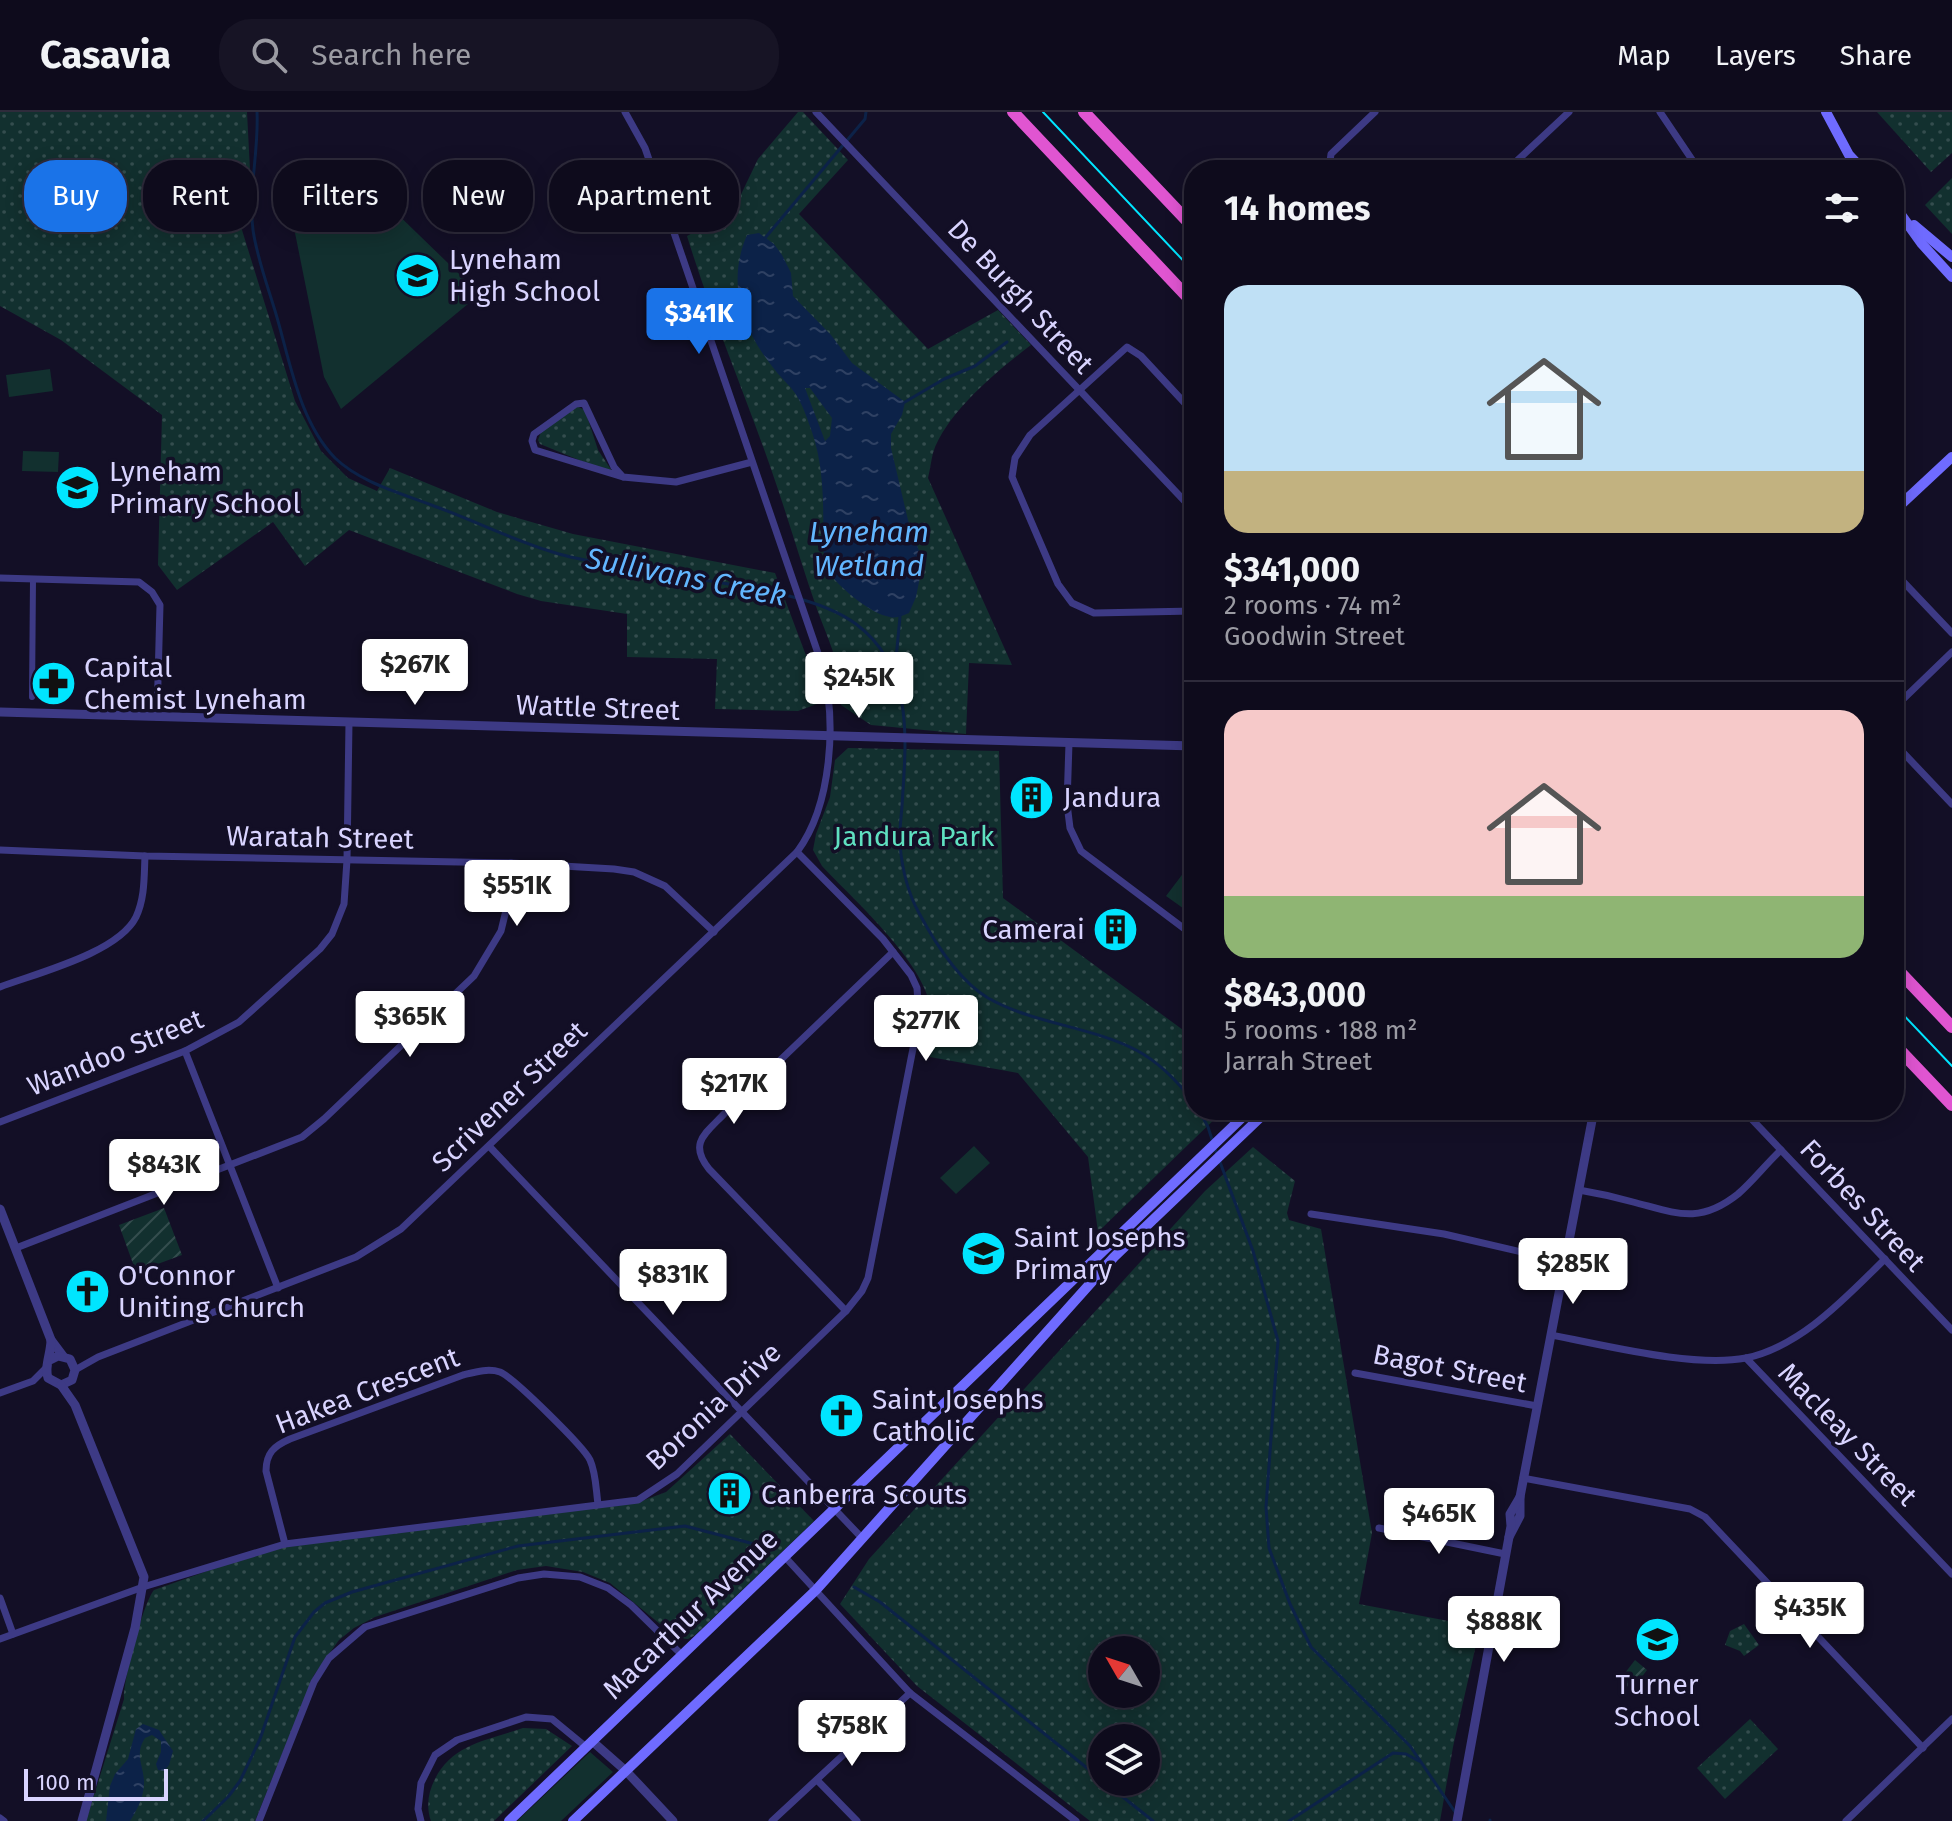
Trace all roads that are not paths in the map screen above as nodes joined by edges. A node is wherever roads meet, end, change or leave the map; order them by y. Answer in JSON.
{"nodes":[{"id":1,"x":625,"y":112,"type":"edge"},
{"id":2,"x":816,"y":112,"type":"edge"},
{"id":3,"x":1013,"y":112,"type":"edge"},
{"id":4,"x":1084,"y":112,"type":"edge"},
{"id":5,"x":1375,"y":112,"type":"edge"},
{"id":6,"x":1569,"y":112,"type":"edge"},
{"id":7,"x":1660,"y":112,"type":"edge"},
{"id":8,"x":1826,"y":112,"type":"edge"},
{"id":9,"x":1331,"y":160,"type":"edge"},
{"id":10,"x":1518,"y":160,"type":"edge"},
{"id":11,"x":1692,"y":160,"type":"edge"},
{"id":12,"x":1854,"y":160,"type":"edge"},
{"id":13,"x":1184,"y":217,"type":"edge"},
{"id":14,"x":1904,"y":217,"type":"edge"},
{"id":15,"x":1906,"y":219,"type":"junction"},
{"id":16,"x":1952,"y":257,"type":"edge"},
{"id":17,"x":1951,"y":273,"type":"edge"},
{"id":18,"x":1184,"y":293,"type":"edge"},
{"id":19,"x":1079,"y":389,"type":"junction"},
{"id":20,"x":1184,"y":402,"type":"edge"},
{"id":21,"x":1952,"y":455,"type":"edge"},
{"id":22,"x":752,"y":462,"type":"junction"},
{"id":23,"x":623,"y":477,"type":"junction"},
{"id":24,"x":1184,"y":500,"type":"edge"},
{"id":25,"x":1904,"y":502,"type":"edge"},
{"id":26,"x":0,"y":578,"type":"edge"},
{"id":27,"x":33,"y":579,"type":"junction"},
{"id":28,"x":1904,"y":583,"type":"edge"},
{"id":29,"x":1184,"y":611,"type":"edge"},
{"id":30,"x":1952,"y":633,"type":"edge"},
{"id":31,"x":1952,"y":652,"type":"edge"},
{"id":32,"x":32,"y":697,"type":"dead end"},
{"id":33,"x":1904,"y":698,"type":"edge"},
{"id":34,"x":0,"y":712,"type":"edge"},
{"id":35,"x":157,"y":717,"type":"junction"},
{"id":36,"x":349,"y":722,"type":"junction"},
{"id":37,"x":828,"y":735,"type":"junction"},
{"id":38,"x":1069,"y":743,"type":"junction"},
{"id":39,"x":1184,"y":746,"type":"edge"},
{"id":40,"x":1904,"y":754,"type":"edge"},
{"id":41,"x":1952,"y":804,"type":"edge"},
{"id":42,"x":0,"y":850,"type":"edge"},
{"id":43,"x":797,"y":852,"type":"junction"},
{"id":44,"x":145,"y":856,"type":"junction"},
{"id":45,"x":347,"y":860,"type":"junction"},
{"id":46,"x":511,"y":863,"type":"junction"},
{"id":47,"x":1184,"y":928,"type":"edge"},
{"id":48,"x":714,"y":932,"type":"junction"},
{"id":49,"x":893,"y":952,"type":"junction"},
{"id":50,"x":1904,"y":977,"type":"edge"},
{"id":51,"x":0,"y":987,"type":"edge"},
{"id":52,"x":1952,"y":1027,"type":"edge"},
{"id":53,"x":185,"y":1051,"type":"junction"},
{"id":54,"x":1904,"y":1055,"type":"edge"},
{"id":55,"x":1952,"y":1105,"type":"edge"},
{"id":56,"x":1239,"y":1120,"type":"edge"},
{"id":57,"x":1258,"y":1120,"type":"edge"},
{"id":58,"x":1592,"y":1120,"type":"edge"},
{"id":59,"x":1752,"y":1120,"type":"edge"},
{"id":60,"x":0,"y":1122,"type":"edge"},
{"id":61,"x":489,"y":1146,"type":"junction"},
{"id":62,"x":1781,"y":1150,"type":"junction"},
{"id":63,"x":230,"y":1165,"type":"junction"},
{"id":64,"x":1579,"y":1190,"type":"junction"},
{"id":65,"x":0,"y":1209,"type":"edge"},
{"id":66,"x":1311,"y":1214,"type":"dead end"},
{"id":67,"x":16,"y":1248,"type":"junction"},
{"id":68,"x":1105,"y":1249,"type":"junction"},
{"id":69,"x":1114,"y":1257,"type":"junction"},
{"id":70,"x":1885,"y":1259,"type":"junction"},
{"id":71,"x":1565,"y":1262,"type":"junction"},
{"id":72,"x":278,"y":1288,"type":"junction"},
{"id":73,"x":846,"y":1311,"type":"junction"},
{"id":74,"x":1952,"y":1330,"type":"edge"},
{"id":75,"x":1551,"y":1335,"type":"junction"},
{"id":76,"x":51,"y":1340,"type":"junction"},
{"id":77,"x":1746,"y":1358,"type":"junction"},
{"id":78,"x":70,"y":1362,"type":"junction"},
{"id":79,"x":48,"y":1364,"type":"junction"},
{"id":80,"x":1355,"y":1373,"type":"dead end"},
{"id":81,"x":33,"y":1381,"type":"junction"},
{"id":82,"x":61,"y":1383,"type":"junction"},
{"id":83,"x":0,"y":1393,"type":"edge"},
{"id":84,"x":1537,"y":1406,"type":"junction"},
{"id":85,"x":742,"y":1411,"type":"junction"},
{"id":86,"x":1523,"y":1478,"type":"junction"},
{"id":87,"x":598,"y":1504,"type":"junction"},
{"id":88,"x":835,"y":1509,"type":"junction"},
{"id":89,"x":1379,"y":1528,"type":"dead end"},
{"id":90,"x":862,"y":1538,"type":"junction"},
{"id":91,"x":285,"y":1544,"type":"junction"},
{"id":92,"x":1505,"y":1554,"type":"junction"},
{"id":93,"x":785,"y":1557,"type":"junction"},
{"id":94,"x":1952,"y":1574,"type":"edge"},
{"id":95,"x":143,"y":1587,"type":"junction"},
{"id":96,"x":816,"y":1590,"type":"junction"},
{"id":97,"x":0,"y":1598,"type":"edge"},
{"id":98,"x":13,"y":1634,"type":"junction"},
{"id":99,"x":0,"y":1639,"type":"edge"},
{"id":100,"x":682,"y":1655,"type":"junction"},
{"id":101,"x":910,"y":1693,"type":"junction"},
{"id":102,"x":1952,"y":1719,"type":"edge"},
{"id":103,"x":589,"y":1744,"type":"junction"},
{"id":104,"x":1923,"y":1748,"type":"junction"},
{"id":105,"x":626,"y":1771,"type":"junction"},
{"id":106,"x":817,"y":1780,"type":"junction"},
{"id":107,"x":82,"y":1821,"type":"edge"},
{"id":108,"x":259,"y":1821,"type":"edge"},
{"id":109,"x":421,"y":1821,"type":"edge"},
{"id":110,"x":509,"y":1821,"type":"edge"},
{"id":111,"x":573,"y":1821,"type":"edge"},
{"id":112,"x":673,"y":1821,"type":"edge"},
{"id":113,"x":772,"y":1821,"type":"edge"},
{"id":114,"x":857,"y":1821,"type":"edge"},
{"id":115,"x":1076,"y":1821,"type":"edge"},
{"id":116,"x":1457,"y":1821,"type":"edge"},
{"id":117,"x":1846,"y":1821,"type":"edge"}],
"edges":[{"from":1,"to":22,"type":"street","name":"Scrivener Street"},
{"from":2,"to":19,"type":"street","name":"De Burgh Street"},
{"from":3,"to":18,"type":"highway"},
{"from":4,"to":13,"type":"highway"},
{"from":5,"to":9,"type":"street"},
{"from":6,"to":10,"type":"street"},
{"from":7,"to":11,"type":"street"},
{"from":8,"to":12,"type":"main road"},
{"from":14,"to":15,"type":"main road"},
{"from":15,"to":16,"type":"main road"},
{"from":15,"to":17,"type":"main road"},
{"from":19,"to":20,"type":"street"},
{"from":19,"to":24,"type":"street","name":"De Burgh Street"},
{"from":19,"to":29,"type":"street"},
{"from":21,"to":25,"type":"main road"},
{"from":22,"to":23,"type":"street"},
{"from":22,"to":37,"type":"street","name":"Scrivener Street"},
{"from":23,"to":23,"type":"street"},
{"from":26,"to":27,"type":"street"},
{"from":27,"to":32,"type":"street"},
{"from":27,"to":35,"type":"street"},
{"from":28,"to":30,"type":"street"},
{"from":31,"to":33,"type":"street"},
{"from":34,"to":35,"type":"street","name":"Wattle Street"},
{"from":35,"to":36,"type":"street","name":"Wattle Street"},
{"from":36,"to":37,"type":"street","name":"Wattle Street"},
{"from":36,"to":45,"type":"street","name":"Wandoo Street"},
{"from":37,"to":38,"type":"street","name":"Wattle Street"},
{"from":37,"to":43,"type":"street","name":"Scrivener Street"},
{"from":38,"to":39,"type":"street","name":"Wattle Street"},
{"from":38,"to":47,"type":"street"},
{"from":40,"to":41,"type":"street"},
{"from":42,"to":44,"type":"street","name":"Waratah Street"},
{"from":43,"to":48,"type":"street","name":"Scrivener Street"},
{"from":43,"to":49,"type":"street","name":"Boronia Drive"},
{"from":44,"to":45,"type":"street","name":"Waratah Street"},
{"from":44,"to":51,"type":"street"},
{"from":45,"to":46,"type":"street","name":"Waratah Street"},
{"from":45,"to":53,"type":"street","name":"Wandoo Street"},
{"from":46,"to":48,"type":"street","name":"Waratah Street"},
{"from":46,"to":63,"type":"street"},
{"from":48,"to":61,"type":"street","name":"Scrivener Street"},
{"from":49,"to":73,"type":"street","name":"Boronia Drive"},
{"from":49,"to":73,"type":"street"},
{"from":50,"to":52,"type":"highway"},
{"from":53,"to":60,"type":"street","name":"Wandoo Street"},
{"from":53,"to":63,"type":"street"},
{"from":54,"to":55,"type":"highway"},
{"from":56,"to":68,"type":"main road","name":"Macarthur Avenue"},
{"from":57,"to":69,"type":"main road"},
{"from":58,"to":64,"type":"street"},
{"from":59,"to":62,"type":"street","name":"Forbes Street"},
{"from":61,"to":72,"type":"street","name":"Scrivener Street"},
{"from":61,"to":85,"type":"street"},
{"from":62,"to":64,"type":"street"},
{"from":62,"to":70,"type":"street","name":"Forbes Street"},
{"from":63,"to":67,"type":"street"},
{"from":63,"to":72,"type":"street"},
{"from":64,"to":71,"type":"street"},
{"from":65,"to":67,"type":"street"},
{"from":66,"to":71,"type":"street"},
{"from":67,"to":76,"type":"street"},
{"from":68,"to":69,"type":"main road"},
{"from":68,"to":88,"type":"main road","name":"Macarthur Avenue"},
{"from":69,"to":90,"type":"main road"},
{"from":70,"to":74,"type":"street","name":"Forbes Street"},
{"from":70,"to":77,"type":"street"},
{"from":71,"to":75,"type":"street"},
{"from":72,"to":78,"type":"street","name":"Scrivener Street"},
{"from":73,"to":85,"type":"street","name":"Boronia Drive"},
{"from":75,"to":77,"type":"street"},
{"from":75,"to":84,"type":"street"},
{"from":76,"to":78,"type":"street"},
{"from":76,"to":79,"type":"street"},
{"from":77,"to":94,"type":"street","name":"Macleay Street"},
{"from":78,"to":79,"type":"street"},
{"from":78,"to":82,"type":"street"},
{"from":79,"to":81,"type":"street"},
{"from":79,"to":82,"type":"street"},
{"from":80,"to":84,"type":"street","name":"Bagot Street"},
{"from":81,"to":82,"type":"street"},
{"from":81,"to":83,"type":"street"},
{"from":82,"to":95,"type":"street"},
{"from":84,"to":86,"type":"street"},
{"from":85,"to":87,"type":"street","name":"Boronia Drive"},
{"from":85,"to":88,"type":"street"},
{"from":86,"to":92,"type":"street"},
{"from":86,"to":104,"type":"street"},
{"from":87,"to":91,"type":"street","name":"Boronia Drive"},
{"from":87,"to":91,"type":"street","name":"Hakea Crescent"},
{"from":88,"to":90,"type":"street"},
{"from":88,"to":93,"type":"main road","name":"Macarthur Avenue"},
{"from":89,"to":92,"type":"street"},
{"from":90,"to":96,"type":"main road"},
{"from":91,"to":95,"type":"street","name":"Boronia Drive"},
{"from":92,"to":116,"type":"street"},
{"from":93,"to":96,"type":"street"},
{"from":93,"to":100,"type":"main road","name":"Macarthur Avenue"},
{"from":95,"to":98,"type":"street","name":"Boronia Drive"},
{"from":95,"to":107,"type":"street"},
{"from":96,"to":101,"type":"street"},
{"from":96,"to":105,"type":"main road"},
{"from":97,"to":98,"type":"street"},
{"from":98,"to":99,"type":"street","name":"Boronia Drive"},
{"from":100,"to":103,"type":"main road","name":"Macarthur Avenue"},
{"from":100,"to":108,"type":"street"},
{"from":101,"to":106,"type":"street"},
{"from":101,"to":115,"type":"street"},
{"from":102,"to":104,"type":"street"},
{"from":103,"to":105,"type":"street"},
{"from":103,"to":109,"type":"street"},
{"from":103,"to":110,"type":"main road","name":"Macarthur Avenue"},
{"from":104,"to":117,"type":"street"},
{"from":105,"to":111,"type":"main road"},
{"from":105,"to":112,"type":"street"},
{"from":106,"to":113,"type":"street"},
{"from":106,"to":114,"type":"street"}]}
